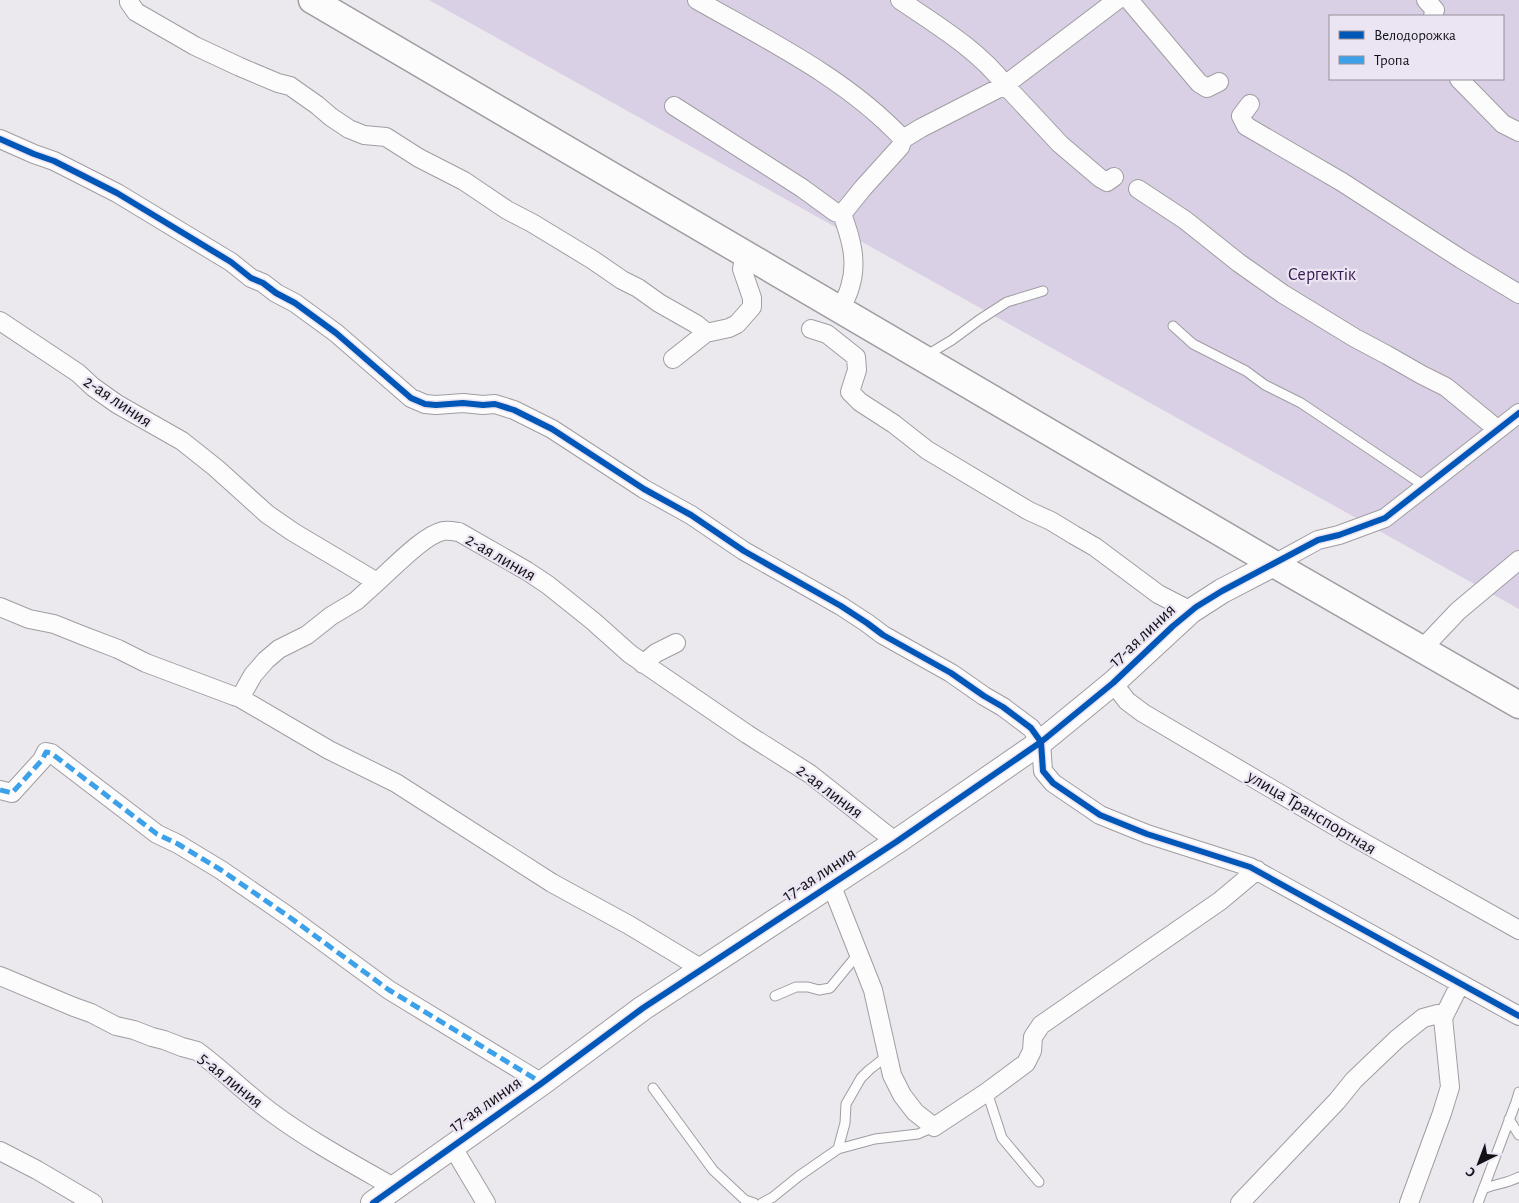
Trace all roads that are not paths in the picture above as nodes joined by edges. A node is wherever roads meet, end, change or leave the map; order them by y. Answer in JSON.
{"nodes":[{"id":1,"x":130,"y":0,"type":"edge"},
{"id":2,"x":312,"y":0,"type":"edge"},
{"id":3,"x":698,"y":0,"type":"edge"},
{"id":4,"x":900,"y":0,"type":"edge"},
{"id":5,"x":1117,"y":0,"type":"edge"},
{"id":6,"x":1129,"y":0,"type":"edge"},
{"id":7,"x":1426,"y":0,"type":"edge"},
{"id":8,"x":1433,"y":15,"type":"edge"},
{"id":9,"x":1460,"y":80,"type":"edge"},
{"id":10,"x":1219,"y":82,"type":"dead end"},
{"id":11,"x":1005,"y":84,"type":"junction"},
{"id":12,"x":1250,"y":104,"type":"dead end"},
{"id":13,"x":674,"y":106,"type":"dead end"},
{"id":14,"x":1519,"y":132,"type":"edge"},
{"id":15,"x":0,"y":138,"type":"edge"},
{"id":16,"x":903,"y":139,"type":"junction"},
{"id":17,"x":1114,"y":177,"type":"dead end"},
{"id":18,"x":1138,"y":189,"type":"dead end"},
{"id":19,"x":842,"y":214,"type":"junction"},
{"id":20,"x":745,"y":254,"type":"junction"},
{"id":21,"x":1043,"y":291,"type":"dead end"},
{"id":22,"x":1519,"y":294,"type":"edge"},
{"id":23,"x":840,"y":309,"type":"junction"},
{"id":24,"x":0,"y":321,"type":"edge"},
{"id":25,"x":1173,"y":326,"type":"dead end"},
{"id":26,"x":811,"y":329,"type":"dead end"},
{"id":27,"x":707,"y":332,"type":"junction"},
{"id":28,"x":922,"y":358,"type":"junction"},
{"id":29,"x":673,"y":359,"type":"dead end"},
{"id":30,"x":1519,"y":412,"type":"edge"},
{"id":31,"x":1497,"y":429,"type":"junction"},
{"id":32,"x":1426,"y":487,"type":"junction"},
{"id":33,"x":1519,"y":560,"type":"edge"},
{"id":34,"x":1274,"y":564,"type":"junction"},
{"id":35,"x":378,"y":582,"type":"junction"},
{"id":36,"x":0,"y":607,"type":"edge"},
{"id":37,"x":1191,"y":611,"type":"junction"},
{"id":38,"x":676,"y":642,"type":"dead end"},
{"id":39,"x":1422,"y":649,"type":"junction"},
{"id":40,"x":643,"y":664,"type":"junction"},
{"id":41,"x":1113,"y":683,"type":"junction"},
{"id":42,"x":240,"y":698,"type":"junction"},
{"id":43,"x":1519,"y":705,"type":"edge"},
{"id":44,"x":1041,"y":742,"type":"junction"},
{"id":45,"x":0,"y":790,"type":"edge"},
{"id":46,"x":896,"y":842,"type":"junction"},
{"id":47,"x":1257,"y":870,"type":"junction"},
{"id":48,"x":831,"y":884,"type":"junction"},
{"id":49,"x":1519,"y":930,"type":"edge"},
{"id":50,"x":858,"y":954,"type":"junction"},
{"id":51,"x":702,"y":969,"type":"junction"},
{"id":52,"x":0,"y":976,"type":"edge"},
{"id":53,"x":1460,"y":984,"type":"junction"},
{"id":54,"x":775,"y":996,"type":"dead end"},
{"id":55,"x":1519,"y":1016,"type":"edge"},
{"id":56,"x":1443,"y":1018,"type":"junction"},
{"id":57,"x":887,"y":1056,"type":"junction"},
{"id":58,"x":542,"y":1083,"type":"junction"},
{"id":59,"x":653,"y":1088,"type":"dead end"},
{"id":60,"x":987,"y":1092,"type":"junction"},
{"id":61,"x":1519,"y":1092,"type":"edge"},
{"id":62,"x":1510,"y":1120,"type":"junction"},
{"id":63,"x":934,"y":1127,"type":"junction"},
{"id":64,"x":1519,"y":1135,"type":"edge"},
{"id":65,"x":452,"y":1146,"type":"junction"},
{"id":66,"x":838,"y":1149,"type":"junction"},
{"id":67,"x":0,"y":1150,"type":"edge"},
{"id":68,"x":1519,"y":1177,"type":"edge"},
{"id":69,"x":1039,"y":1182,"type":"dead end"},
{"id":70,"x":395,"y":1188,"type":"junction"},
{"id":71,"x":1483,"y":1189,"type":"junction"},
{"id":72,"x":93,"y":1203,"type":"edge"},
{"id":73,"x":373,"y":1203,"type":"edge"},
{"id":74,"x":486,"y":1203,"type":"edge"},
{"id":75,"x":754,"y":1203,"type":"edge"},
{"id":76,"x":762,"y":1203,"type":"edge"},
{"id":77,"x":1240,"y":1203,"type":"edge"},
{"id":78,"x":1409,"y":1203,"type":"edge"},
{"id":79,"x":1478,"y":1203,"type":"edge"}],
"edges":[{"from":1,"to":27,"type":"street"},
{"from":2,"to":20,"type":"main road"},
{"from":3,"to":16,"type":"street"},
{"from":4,"to":11,"type":"street"},
{"from":5,"to":11,"type":"street"},
{"from":6,"to":10,"type":"street"},
{"from":7,"to":8,"type":"street"},
{"from":9,"to":14,"type":"street"},
{"from":11,"to":16,"type":"street"},
{"from":11,"to":17,"type":"street"},
{"from":12,"to":22,"type":"street"},
{"from":13,"to":19,"type":"street"},
{"from":15,"to":44,"type":"street"},
{"from":16,"to":19,"type":"street"},
{"from":18,"to":31,"type":"street"},
{"from":19,"to":23,"type":"street"},
{"from":20,"to":23,"type":"main road"},
{"from":20,"to":27,"type":"street"},
{"from":21,"to":28,"type":"lane"},
{"from":23,"to":28,"type":"main road"},
{"from":24,"to":35,"type":"street","name":"2-ая линия"},
{"from":25,"to":32,"type":"lane"},
{"from":26,"to":37,"type":"street"},
{"from":27,"to":29,"type":"street"},
{"from":28,"to":34,"type":"main road"},
{"from":30,"to":31,"type":"street"},
{"from":31,"to":32,"type":"street"},
{"from":32,"to":34,"type":"street"},
{"from":33,"to":39,"type":"street"},
{"from":34,"to":37,"type":"street","name":"17-ая линия"},
{"from":34,"to":39,"type":"main road"},
{"from":35,"to":40,"type":"street","name":"2-ая линия"},
{"from":35,"to":42,"type":"street"},
{"from":36,"to":42,"type":"street"},
{"from":37,"to":41,"type":"street","name":"17-ая линия"},
{"from":38,"to":40,"type":"street"},
{"from":39,"to":43,"type":"main road"},
{"from":40,"to":46,"type":"street","name":"2-ая линия"},
{"from":41,"to":44,"type":"street","name":"17-ая линия"},
{"from":41,"to":49,"type":"street","name":"улица Транспортная"},
{"from":42,"to":51,"type":"street"},
{"from":44,"to":46,"type":"street","name":"17-ая линия"},
{"from":44,"to":47,"type":"street"},
{"from":45,"to":58,"type":"street"},
{"from":46,"to":48,"type":"street","name":"17-ая линия"},
{"from":47,"to":53,"type":"street"},
{"from":47,"to":60,"type":"street"},
{"from":48,"to":50,"type":"street"},
{"from":48,"to":51,"type":"street","name":"17-ая линия"},
{"from":50,"to":54,"type":"lane"},
{"from":50,"to":57,"type":"street"},
{"from":51,"to":58,"type":"street","name":"17-ая линия"},
{"from":52,"to":70,"type":"street","name":"5-ая линия"},
{"from":53,"to":55,"type":"street"},
{"from":53,"to":56,"type":"street"},
{"from":56,"to":77,"type":"street"},
{"from":56,"to":78,"type":"street"},
{"from":57,"to":63,"type":"street"},
{"from":57,"to":66,"type":"lane"},
{"from":58,"to":65,"type":"street","name":"17-ая линия"},
{"from":59,"to":75,"type":"lane"},
{"from":60,"to":63,"type":"street"},
{"from":60,"to":69,"type":"lane"},
{"from":61,"to":62,"type":"lane"},
{"from":62,"to":64,"type":"lane"},
{"from":62,"to":71,"type":"lane"},
{"from":63,"to":66,"type":"lane"},
{"from":65,"to":70,"type":"street","name":"17-ая линия"},
{"from":65,"to":74,"type":"street"},
{"from":66,"to":76,"type":"lane"},
{"from":67,"to":72,"type":"street"},
{"from":68,"to":71,"type":"lane"},
{"from":70,"to":73,"type":"street","name":"17-ая линия"},
{"from":71,"to":79,"type":"lane"}]}
